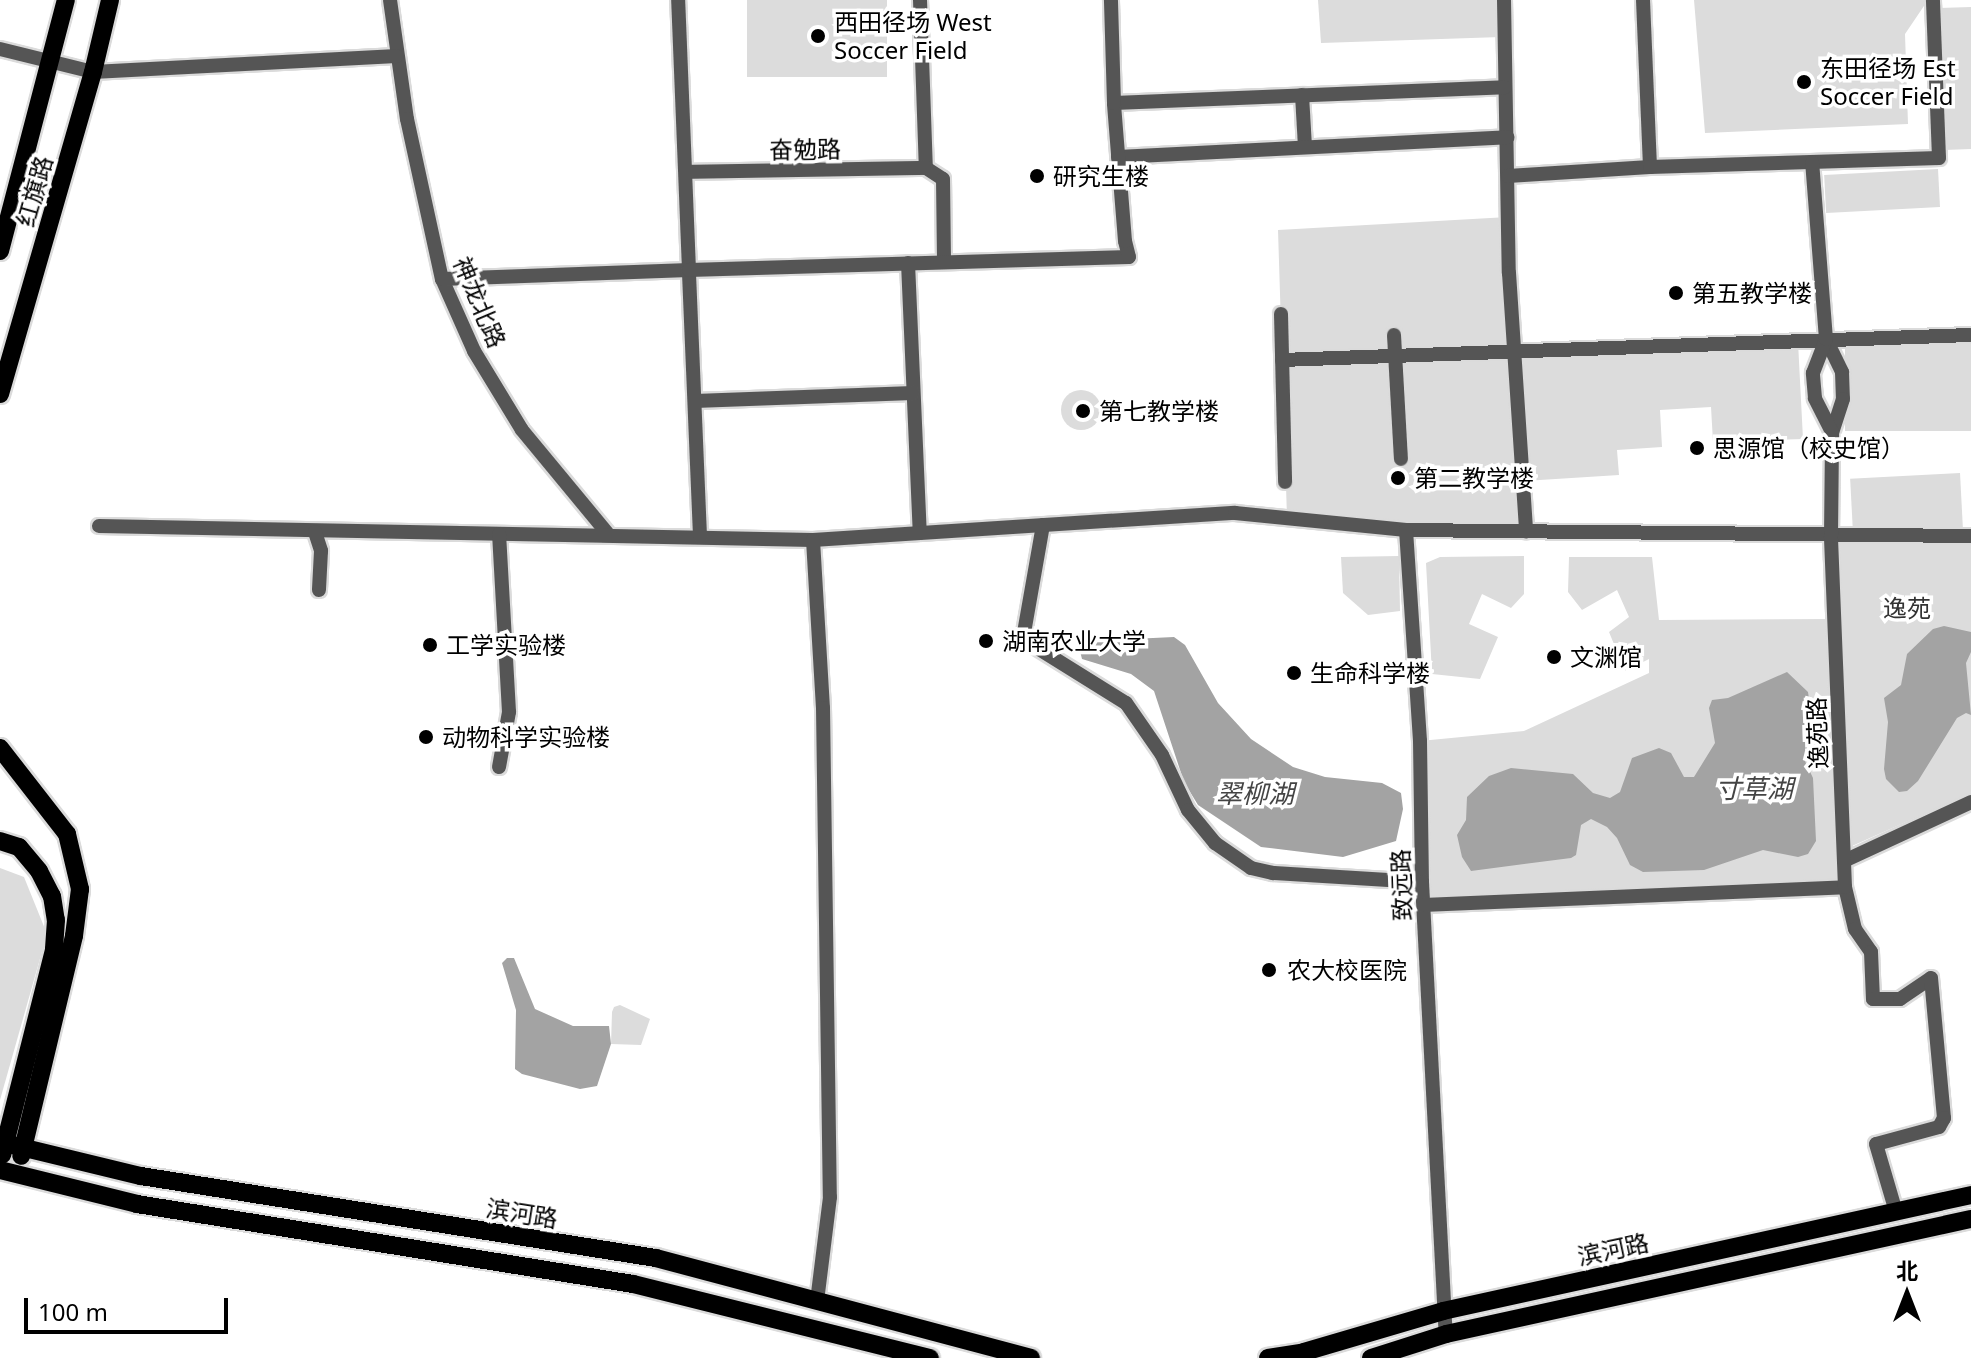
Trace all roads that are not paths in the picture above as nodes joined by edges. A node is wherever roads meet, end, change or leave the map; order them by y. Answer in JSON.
{"nodes":[{"id":1,"x":66,"y":0,"type":"edge"},
{"id":2,"x":110,"y":0,"type":"edge"},
{"id":3,"x":390,"y":0,"type":"edge"},
{"id":4,"x":678,"y":0,"type":"edge"},
{"id":5,"x":920,"y":0,"type":"edge"},
{"id":6,"x":1111,"y":0,"type":"edge"},
{"id":7,"x":1504,"y":0,"type":"edge"},
{"id":8,"x":1643,"y":0,"type":"edge"},
{"id":9,"x":1933,"y":0,"type":"edge"},
{"id":10,"x":0,"y":49,"type":"edge"},
{"id":11,"x":397,"y":56,"type":"junction"},
{"id":12,"x":49,"y":63,"type":"junction"},
{"id":13,"x":93,"y":72,"type":"junction"},
{"id":14,"x":1505,"y":87,"type":"junction"},
{"id":15,"x":1302,"y":95,"type":"junction"},
{"id":16,"x":1114,"y":103,"type":"junction"},
{"id":17,"x":1507,"y":137,"type":"junction"},
{"id":18,"x":1305,"y":147,"type":"junction"},
{"id":19,"x":1118,"y":157,"type":"junction"},
{"id":20,"x":1812,"y":163,"type":"junction"},
{"id":21,"x":1650,"y":167,"type":"junction"},
{"id":22,"x":926,"y":168,"type":"junction"},
{"id":23,"x":686,"y":172,"type":"junction"},
{"id":24,"x":1508,"y":176,"type":"junction"},
{"id":25,"x":0,"y":251,"type":"edge"},
{"id":26,"x":944,"y":261,"type":"junction"},
{"id":27,"x":908,"y":263,"type":"junction"},
{"id":28,"x":689,"y":270,"type":"junction"},
{"id":29,"x":442,"y":279,"type":"junction"},
{"id":30,"x":1281,"y":314,"type":"dead end"},
{"id":31,"x":1394,"y":335,"type":"dead end"},
{"id":32,"x":1971,"y":335,"type":"edge"},
{"id":33,"x":1826,"y":339,"type":"junction"},
{"id":34,"x":1514,"y":349,"type":"junction"},
{"id":35,"x":1396,"y":355,"type":"junction"},
{"id":36,"x":1282,"y":360,"type":"junction"},
{"id":37,"x":913,"y":393,"type":"junction"},
{"id":38,"x":0,"y":394,"type":"edge"},
{"id":39,"x":695,"y":401,"type":"junction"},
{"id":40,"x":1832,"y":432,"type":"junction"},
{"id":41,"x":1401,"y":459,"type":"dead end"},
{"id":42,"x":1285,"y":482,"type":"dead end"},
{"id":43,"x":1043,"y":525,"type":"junction"},
{"id":44,"x":99,"y":526,"type":"dead end"},
{"id":45,"x":1406,"y":530,"type":"junction"},
{"id":46,"x":1526,"y":531,"type":"junction"},
{"id":47,"x":315,"y":532,"type":"junction"},
{"id":48,"x":920,"y":533,"type":"junction"},
{"id":49,"x":499,"y":534,"type":"junction"},
{"id":50,"x":609,"y":535,"type":"junction"},
{"id":51,"x":700,"y":536,"type":"junction"},
{"id":52,"x":1831,"y":536,"type":"junction"},
{"id":53,"x":1971,"y":536,"type":"edge"},
{"id":54,"x":813,"y":540,"type":"junction"},
{"id":55,"x":319,"y":590,"type":"dead end"},
{"id":56,"x":0,"y":748,"type":"edge"},
{"id":57,"x":499,"y":767,"type":"dead end"},
{"id":58,"x":1971,"y":802,"type":"edge"},
{"id":59,"x":0,"y":841,"type":"edge"},
{"id":60,"x":1844,"y":861,"type":"junction"},
{"id":61,"x":1422,"y":882,"type":"junction"},
{"id":62,"x":1845,"y":887,"type":"junction"},
{"id":63,"x":1424,"y":905,"type":"junction"},
{"id":64,"x":2,"y":1142,"type":"edge"},
{"id":65,"x":23,"y":1148,"type":"junction"},
{"id":66,"x":6,"y":1170,"type":"edge"},
{"id":67,"x":1971,"y":1195,"type":"edge"},
{"id":68,"x":1896,"y":1212,"type":"junction"},
{"id":69,"x":1971,"y":1219,"type":"edge"},
{"id":70,"x":817,"y":1301,"type":"junction"},
{"id":71,"x":1443,"y":1311,"type":"junction"},
{"id":72,"x":1446,"y":1334,"type":"junction"},
{"id":73,"x":930,"y":1358,"type":"edge"},
{"id":74,"x":1031,"y":1358,"type":"edge"},
{"id":75,"x":1268,"y":1358,"type":"edge"},
{"id":76,"x":1371,"y":1358,"type":"edge"}],
"edges":[{"from":1,"to":12,"type":"main road","name":"红旗路"},
{"from":2,"to":13,"type":"main road","name":"红旗路"},
{"from":3,"to":11,"type":"street","name":"神龙北路"},
{"from":4,"to":23,"type":"street"},
{"from":5,"to":22,"type":"street"},
{"from":6,"to":16,"type":"street"},
{"from":7,"to":14,"type":"street"},
{"from":8,"to":21,"type":"street"},
{"from":9,"to":20,"type":"street"},
{"from":10,"to":12,"type":"street"},
{"from":11,"to":13,"type":"street"},
{"from":11,"to":29,"type":"street","name":"神龙北路"},
{"from":12,"to":13,"type":"street"},
{"from":12,"to":25,"type":"main road","name":"红旗路"},
{"from":13,"to":38,"type":"main road","name":"红旗路"},
{"from":14,"to":15,"type":"street"},
{"from":14,"to":17,"type":"street"},
{"from":15,"to":16,"type":"street"},
{"from":15,"to":18,"type":"street"},
{"from":16,"to":19,"type":"street"},
{"from":17,"to":18,"type":"street"},
{"from":17,"to":24,"type":"street"},
{"from":18,"to":19,"type":"street"},
{"from":19,"to":26,"type":"street"},
{"from":20,"to":21,"type":"street"},
{"from":20,"to":33,"type":"street","name":"逸苑路"},
{"from":21,"to":24,"type":"street"},
{"from":22,"to":23,"type":"street","name":"奋勉路"},
{"from":22,"to":26,"type":"street"},
{"from":23,"to":28,"type":"street"},
{"from":24,"to":34,"type":"street"},
{"from":26,"to":27,"type":"street"},
{"from":27,"to":28,"type":"street"},
{"from":27,"to":37,"type":"street"},
{"from":28,"to":29,"type":"street"},
{"from":28,"to":39,"type":"street"},
{"from":29,"to":50,"type":"street","name":"神龙北路"},
{"from":30,"to":36,"type":"street"},
{"from":31,"to":35,"type":"street"},
{"from":32,"to":33,"type":"street"},
{"from":33,"to":34,"type":"street"},
{"from":33,"to":40,"type":"street"},
{"from":33,"to":40,"type":"street","name":"逸苑路"},
{"from":34,"to":35,"type":"street"},
{"from":34,"to":46,"type":"street"},
{"from":35,"to":36,"type":"street"},
{"from":35,"to":41,"type":"street"},
{"from":36,"to":42,"type":"street"},
{"from":37,"to":39,"type":"street"},
{"from":37,"to":48,"type":"street"},
{"from":39,"to":51,"type":"street"},
{"from":40,"to":52,"type":"street","name":"逸苑路"},
{"from":43,"to":45,"type":"street"},
{"from":43,"to":48,"type":"street"},
{"from":43,"to":61,"type":"street"},
{"from":44,"to":47,"type":"street"},
{"from":45,"to":46,"type":"street"},
{"from":45,"to":61,"type":"street","name":"致远路"},
{"from":46,"to":52,"type":"street"},
{"from":47,"to":49,"type":"street"},
{"from":47,"to":55,"type":"street"},
{"from":48,"to":54,"type":"street"},
{"from":49,"to":50,"type":"street"},
{"from":49,"to":57,"type":"street"},
{"from":50,"to":51,"type":"street"},
{"from":51,"to":54,"type":"street"},
{"from":52,"to":53,"type":"street"},
{"from":52,"to":60,"type":"street","name":"逸苑路"},
{"from":54,"to":70,"type":"street"},
{"from":56,"to":65,"type":"main road"},
{"from":58,"to":60,"type":"street"},
{"from":59,"to":64,"type":"main road"},
{"from":60,"to":62,"type":"street","name":"逸苑路"},
{"from":61,"to":63,"type":"street","name":"致远路"},
{"from":62,"to":63,"type":"street"},
{"from":62,"to":68,"type":"street","name":"逸苑路"},
{"from":63,"to":71,"type":"street","name":"致远路"},
{"from":64,"to":65,"type":"main road","name":"滨河路"},
{"from":64,"to":66,"type":"main road"},
{"from":65,"to":66,"type":"main road"},
{"from":65,"to":70,"type":"main road","name":"滨河路"},
{"from":66,"to":73,"type":"main road"},
{"from":67,"to":68,"type":"main road","name":"滨河路"},
{"from":68,"to":71,"type":"main road","name":"滨河路"},
{"from":69,"to":72,"type":"main road","name":"滨河路"},
{"from":70,"to":74,"type":"main road","name":"滨河路"},
{"from":71,"to":72,"type":"street","name":"致远路"},
{"from":71,"to":75,"type":"main road","name":"滨河路"},
{"from":72,"to":76,"type":"main road","name":"滨河路"}]}
